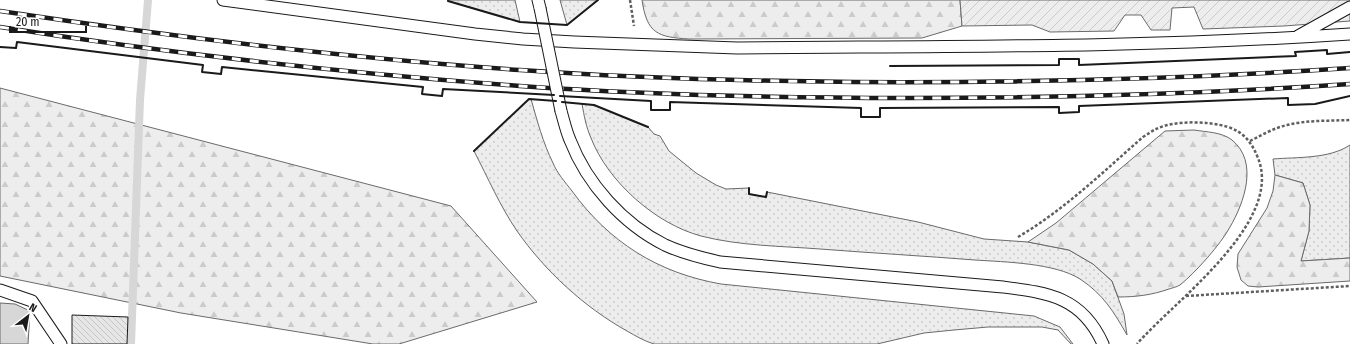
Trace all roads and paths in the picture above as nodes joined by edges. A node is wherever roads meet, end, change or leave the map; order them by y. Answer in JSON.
{"nodes":[{"id":1,"x":223,"y":0,"type":"edge"},
{"id":2,"x":630,"y":0,"type":"edge"},
{"id":3,"x":539,"y":4,"type":"edge"},
{"id":4,"x":1350,"y":7,"type":"edge"},
{"id":5,"x":1350,"y":34,"type":"edge"},
{"id":6,"x":1294,"y":38,"type":"junction"},
{"id":7,"x":636,"y":45,"type":"junction"},
{"id":8,"x":1350,"y":120,"type":"edge"},
{"id":9,"x":1250,"y":141,"type":"junction"},
{"id":10,"x":1018,"y":237,"type":"dead end"},
{"id":11,"x":1350,"y":286,"type":"edge"},
{"id":12,"x":0,"y":290,"type":"edge"},
{"id":13,"x":1186,"y":296,"type":"junction"},
{"id":14,"x":61,"y":344,"type":"edge"},
{"id":15,"x":1103,"y":344,"type":"edge"},
{"id":16,"x":1137,"y":344,"type":"edge"}],
"edges":[{"from":1,"to":7,"type":"lane"},
{"from":2,"to":7,"type":"path"},
{"from":3,"to":15,"type":"lane","bridge":true},
{"from":4,"to":6,"type":"lane"},
{"from":5,"to":6,"type":"lane"},
{"from":6,"to":7,"type":"lane"},
{"from":8,"to":9,"type":"path"},
{"from":9,"to":10,"type":"path"},
{"from":9,"to":13,"type":"path"},
{"from":11,"to":13,"type":"path"},
{"from":12,"to":14,"type":"lane"},
{"from":13,"to":16,"type":"path"}]}
